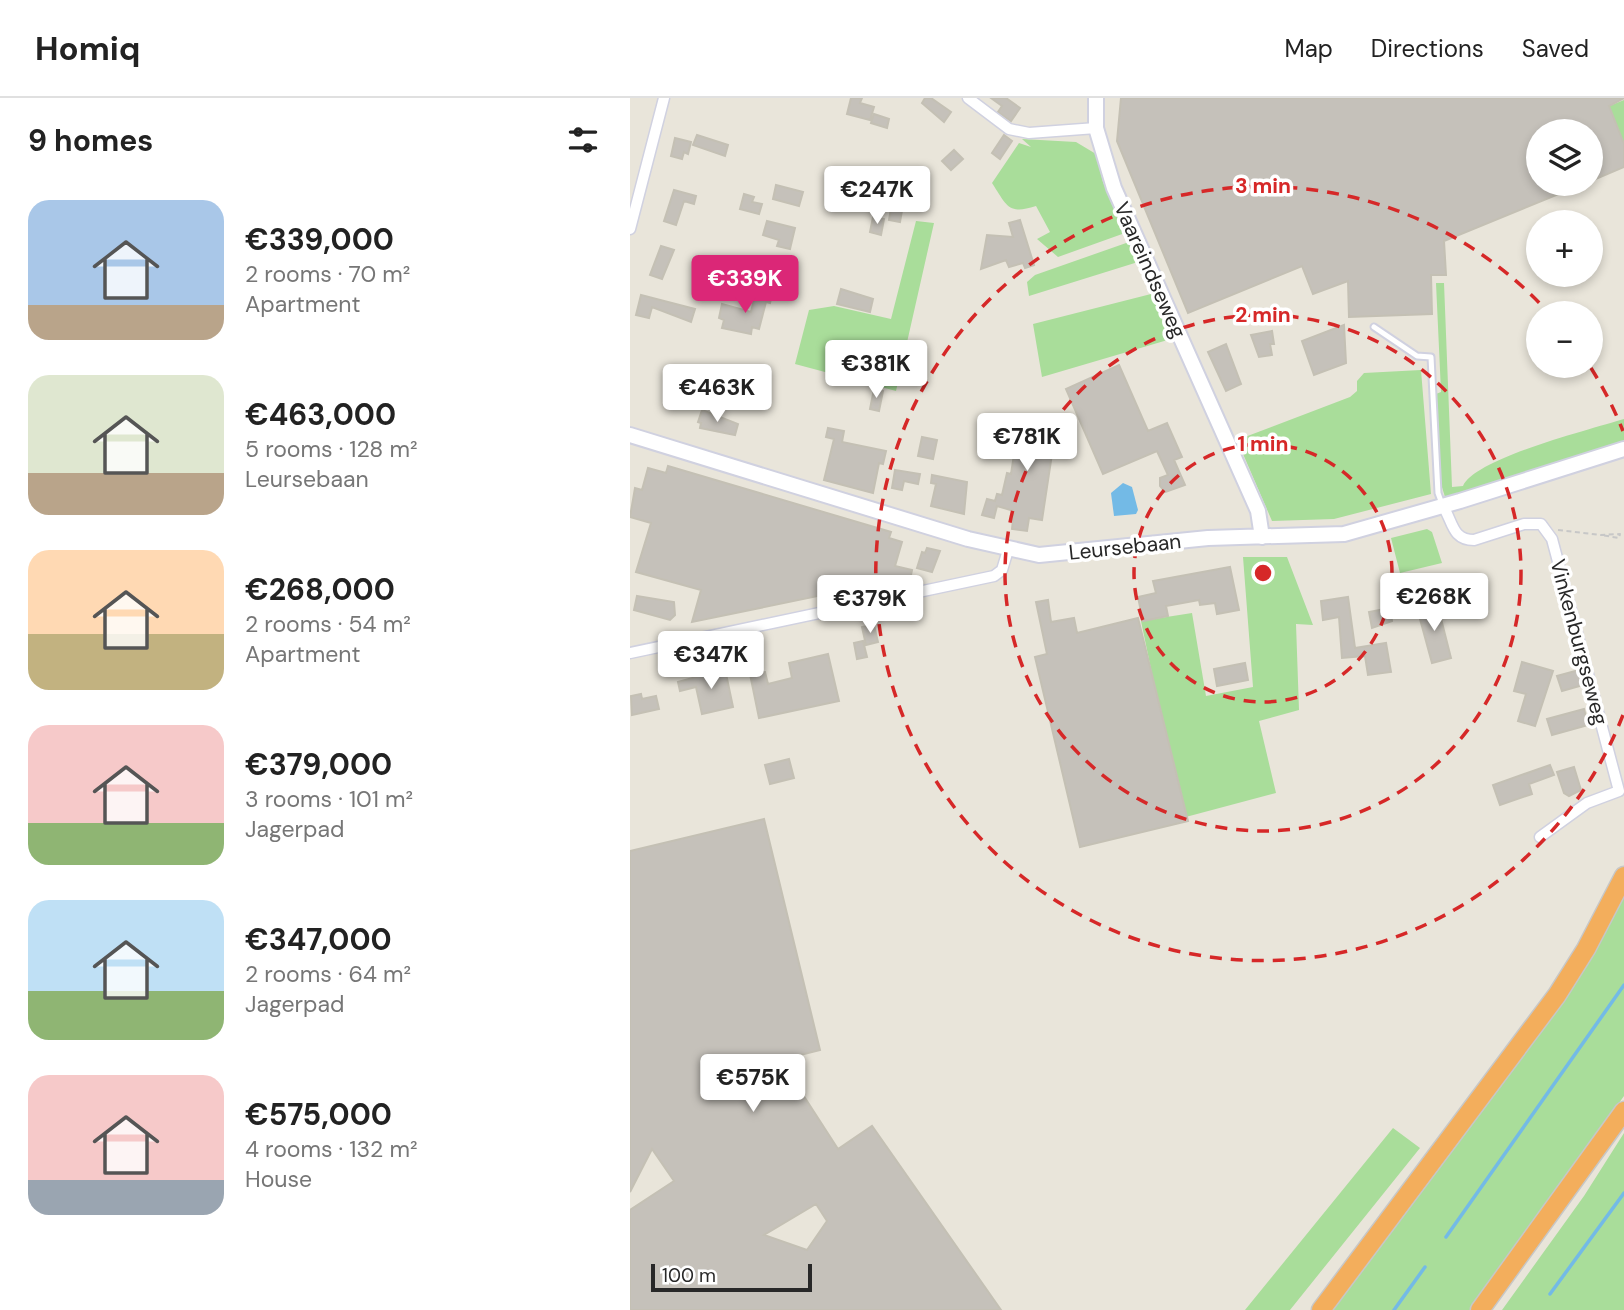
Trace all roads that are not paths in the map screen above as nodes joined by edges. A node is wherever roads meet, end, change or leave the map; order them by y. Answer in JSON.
{"nodes":[{"id":1,"x":664,"y":98,"type":"edge"},
{"id":2,"x":968,"y":98,"type":"edge"},
{"id":3,"x":1096,"y":98,"type":"edge"},
{"id":4,"x":1096,"y":128,"type":"junction"},
{"id":5,"x":630,"y":229,"type":"edge"},
{"id":6,"x":1374,"y":327,"type":"dead end"},
{"id":7,"x":630,"y":435,"type":"edge"},
{"id":8,"x":1624,"y":449,"type":"edge"},
{"id":9,"x":1443,"y":506,"type":"junction"},
{"id":10,"x":1262,"y":537,"type":"junction"},
{"id":11,"x":1009,"y":550,"type":"junction"},
{"id":12,"x":630,"y":653,"type":"edge"},
{"id":13,"x":1540,"y":837,"type":"dead end"},
{"id":14,"x":1624,"y":876,"type":"edge"},
{"id":15,"x":1624,"y":1111,"type":"edge"},
{"id":16,"x":1321,"y":1310,"type":"edge"},
{"id":17,"x":1480,"y":1310,"type":"edge"}],
"edges":[{"from":1,"to":5,"type":"street"},
{"from":2,"to":4,"type":"street"},
{"from":3,"to":4,"type":"street","name":"Vaareindseweg"},
{"from":4,"to":10,"type":"street","name":"Vaareindseweg"},
{"from":6,"to":9,"type":"lane"},
{"from":7,"to":11,"type":"street","name":"Leursebaan"},
{"from":8,"to":9,"type":"street","name":"Leursebaan"},
{"from":9,"to":10,"type":"street","name":"Leursebaan"},
{"from":9,"to":13,"type":"street","name":"Vinkenburgseweg"},
{"from":10,"to":11,"type":"street","name":"Leursebaan"},
{"from":11,"to":12,"type":"street"},
{"from":14,"to":16,"type":"highway"},
{"from":15,"to":17,"type":"highway"}]}
